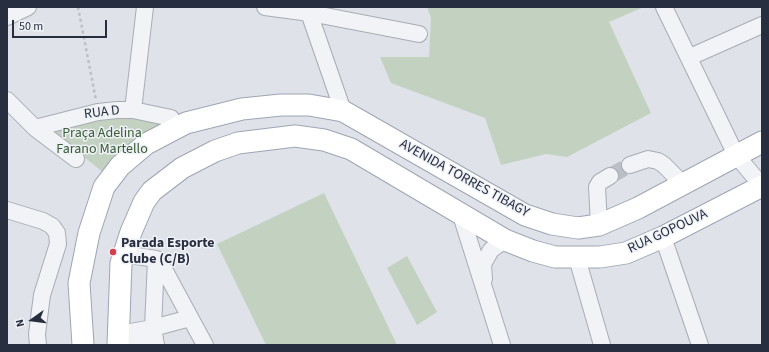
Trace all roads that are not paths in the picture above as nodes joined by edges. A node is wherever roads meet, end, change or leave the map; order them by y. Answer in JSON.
{"nodes":[{"id":1,"x":28,"y":7,"type":"edge"},
{"id":2,"x":145,"y":7,"type":"edge"},
{"id":3,"x":264,"y":7,"type":"edge"},
{"id":4,"x":664,"y":7,"type":"edge"},
{"id":5,"x":308,"y":10,"type":"edge"},
{"id":6,"x":7,"y":17,"type":"edge"},
{"id":7,"x":762,"y":25,"type":"edge"},
{"id":8,"x":420,"y":34,"type":"dead end"},
{"id":9,"x":690,"y":57,"type":"junction"},
{"id":10,"x":7,"y":100,"type":"edge"},
{"id":11,"x":133,"y":110,"type":"junction"},
{"id":12,"x":344,"y":112,"type":"junction"},
{"id":13,"x":171,"y":118,"type":"dead end"},
{"id":14,"x":35,"y":128,"type":"junction"},
{"id":15,"x":762,"y":142,"type":"edge"},
{"id":16,"x":736,"y":155,"type":"junction"},
{"id":17,"x":76,"y":159,"type":"dead end"},
{"id":18,"x":630,"y":165,"type":"tunnel mouth"},
{"id":19,"x":610,"y":176,"type":"tunnel mouth"},
{"id":20,"x":683,"y":184,"type":"junction"},
{"id":21,"x":762,"y":186,"type":"edge"},
{"id":22,"x":7,"y":210,"type":"edge"},
{"id":23,"x":460,"y":212,"type":"junction"},
{"id":24,"x":599,"y":225,"type":"junction"},
{"id":25,"x":663,"y":237,"type":"junction"},
{"id":26,"x":505,"y":240,"type":"junction"},
{"id":27,"x":124,"y":254,"type":"junction"},
{"id":28,"x":577,"y":258,"type":"junction"},
{"id":29,"x":156,"y":259,"type":"junction"},
{"id":30,"x":484,"y":291,"type":"junction"},
{"id":31,"x":190,"y":318,"type":"junction"},
{"id":32,"x":154,"y":337,"type":"edge"},
{"id":33,"x":118,"y":341,"type":"edge"},
{"id":34,"x":38,"y":345,"type":"edge"},
{"id":35,"x":83,"y":345,"type":"edge"},
{"id":36,"x":205,"y":345,"type":"edge"},
{"id":37,"x":502,"y":345,"type":"edge"},
{"id":38,"x":602,"y":345,"type":"edge"},
{"id":39,"x":700,"y":345,"type":"edge"}],
"edges":[{"from":1,"to":6,"type":"street"},
{"from":2,"to":11,"type":"street"},
{"from":3,"to":5,"type":"street"},
{"from":4,"to":9,"type":"street"},
{"from":5,"to":8,"type":"street"},
{"from":5,"to":12,"type":"street"},
{"from":7,"to":9,"type":"street"},
{"from":9,"to":16,"type":"street"},
{"from":10,"to":14,"type":"street"},
{"from":11,"to":13,"type":"street","name":"RUA D"},
{"from":11,"to":14,"type":"street","name":"RUA D"},
{"from":12,"to":24,"type":"main road","name":"AVENIDA TORRES TIBAGY"},
{"from":12,"to":35,"type":"main road","name":"AVENIDA TORRES TIBAGY"},
{"from":14,"to":17,"type":"street"},
{"from":15,"to":16,"type":"main road","name":"AVENIDA TORRES TIBAGY"},
{"from":16,"to":20,"type":"main road","name":"AVENIDA TORRES TIBAGY"},
{"from":16,"to":21,"type":"street"},
{"from":18,"to":20,"type":"street"},
{"from":19,"to":24,"type":"street"},
{"from":20,"to":24,"type":"main road","name":"AVENIDA TORRES TIBAGY"},
{"from":21,"to":25,"type":"main road","name":"RUA GOPOUVA"},
{"from":22,"to":34,"type":"street"},
{"from":23,"to":26,"type":"main road","name":"RUA GOPOUVA"},
{"from":23,"to":27,"type":"main road","name":"RUA GOPOUVA"},
{"from":23,"to":30,"type":"street"},
{"from":25,"to":28,"type":"main road","name":"RUA GOPOUVA"},
{"from":25,"to":39,"type":"street"},
{"from":26,"to":28,"type":"main road","name":"RUA GOPOUVA"},
{"from":26,"to":30,"type":"street"},
{"from":27,"to":29,"type":"street"},
{"from":27,"to":33,"type":"main road","name":"RUA GOPOUVA"},
{"from":28,"to":38,"type":"street"},
{"from":29,"to":31,"type":"street"},
{"from":29,"to":32,"type":"street"},
{"from":30,"to":37,"type":"street"},
{"from":31,"to":32,"type":"street"},
{"from":31,"to":36,"type":"street"},
{"from":32,"to":33,"type":"street"}]}
